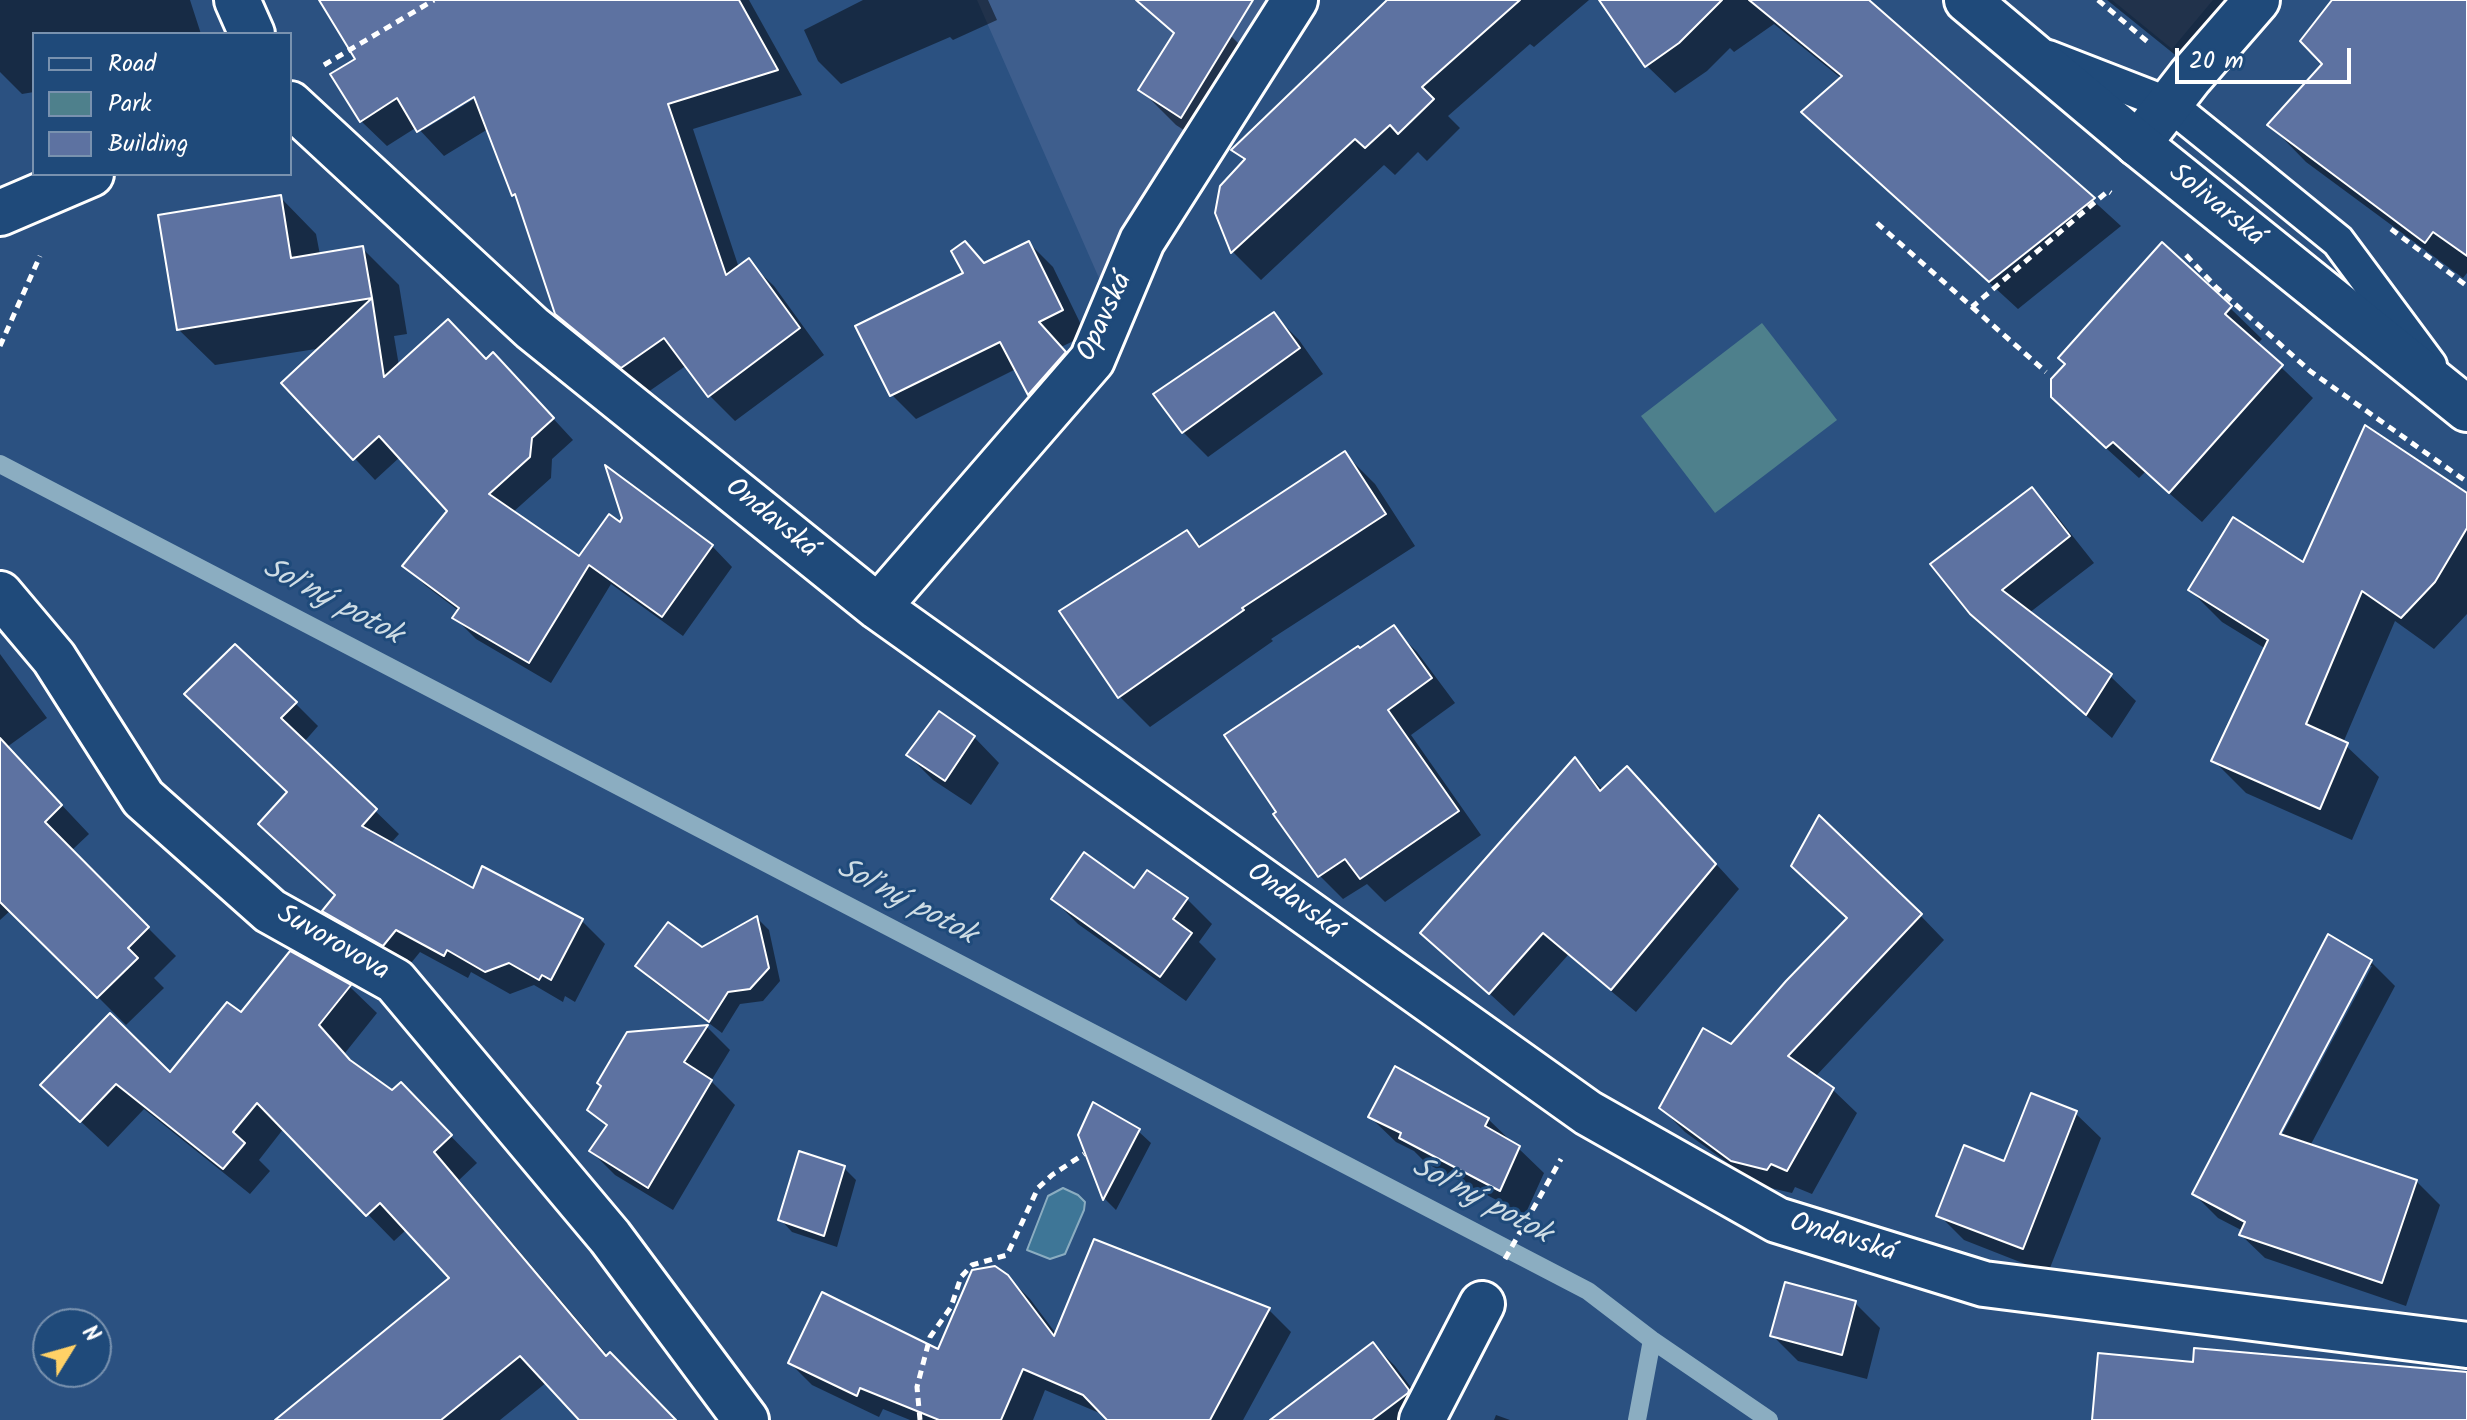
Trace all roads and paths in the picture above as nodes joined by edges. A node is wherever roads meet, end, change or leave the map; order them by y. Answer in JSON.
{"nodes":[{"id":1,"x":237,"y":0,"type":"edge"},
{"id":2,"x":434,"y":0,"type":"edge"},
{"id":3,"x":1295,"y":0,"type":"edge"},
{"id":4,"x":1967,"y":0,"type":"edge"},
{"id":5,"x":2257,"y":0,"type":"edge"},
{"id":6,"x":251,"y":32,"type":"edge"},
{"id":7,"x":2024,"y":48,"type":"junction"},
{"id":8,"x":316,"y":70,"type":"dead end"},
{"id":9,"x":2169,"y":104,"type":"junction"},
{"id":10,"x":292,"y":106,"type":"edge"},
{"id":11,"x":2138,"y":144,"type":"junction"},
{"id":12,"x":82,"y":178,"type":"edge"},
{"id":13,"x":2108,"y":191,"type":"dead end"},
{"id":14,"x":0,"y":213,"type":"edge"},
{"id":15,"x":1877,"y":223,"type":"dead end"},
{"id":16,"x":2186,"y":255,"type":"dead end"},
{"id":17,"x":1972,"y":307,"type":"junction"},
{"id":18,"x":0,"y":346,"type":"edge"},
{"id":19,"x":2046,"y":372,"type":"dead end"},
{"id":20,"x":2461,"y":405,"type":"edge"},
{"id":21,"x":2467,"y":482,"type":"edge"},
{"id":22,"x":0,"y":594,"type":"edge"},
{"id":23,"x":878,"y":607,"type":"junction"},
{"id":24,"x":1084,"y":1154,"type":"dead end"},
{"id":25,"x":1482,"y":1304,"type":"dead end"},
{"id":26,"x":2467,"y":1345,"type":"edge"},
{"id":27,"x":746,"y":1420,"type":"edge"},
{"id":28,"x":920,"y":1420,"type":"edge"},
{"id":29,"x":1422,"y":1420,"type":"edge"}],
"edges":[{"from":1,"to":6,"type":"street"},
{"from":2,"to":8,"type":"path"},
{"from":3,"to":23,"type":"street","name":"Opavská"},
{"from":4,"to":7,"type":"street","name":"Solivarská"},
{"from":5,"to":9,"type":"street"},
{"from":7,"to":9,"type":"lane"},
{"from":7,"to":11,"type":"street","name":"Solivarská"},
{"from":9,"to":11,"type":"street"},
{"from":9,"to":20,"type":"lane"},
{"from":10,"to":23,"type":"street","name":"Ondavská"},
{"from":11,"to":20,"type":"street","name":"Solivarská"},
{"from":12,"to":14,"type":"street"},
{"from":12,"to":18,"type":"path"},
{"from":13,"to":17,"type":"path"},
{"from":15,"to":17,"type":"path"},
{"from":16,"to":21,"type":"path"},
{"from":17,"to":19,"type":"path"},
{"from":22,"to":27,"type":"street","name":"Suvorovova"},
{"from":23,"to":26,"type":"street","name":"Ondavská"},
{"from":24,"to":28,"type":"path"},
{"from":25,"to":29,"type":"street"}]}
